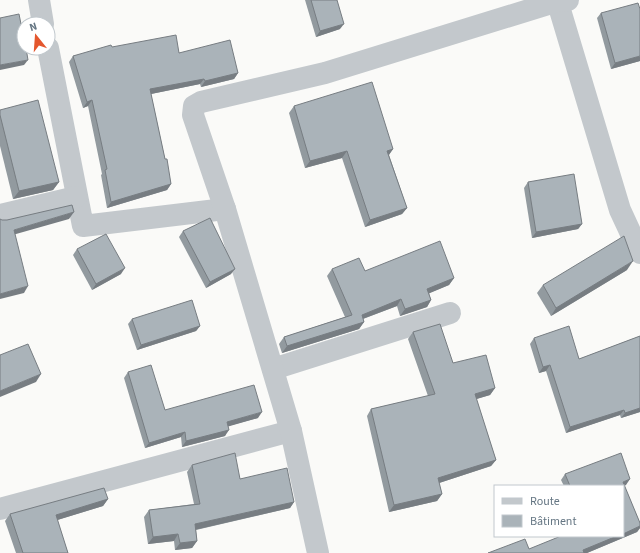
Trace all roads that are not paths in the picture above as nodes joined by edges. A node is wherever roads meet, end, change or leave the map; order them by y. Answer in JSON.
{"nodes":[{"id":1,"x":39,"y":0,"type":"edge"},
{"id":2,"x":561,"y":0,"type":"edge"},
{"id":3,"x":42,"y":16,"type":"edge"},
{"id":4,"x":50,"y":56,"type":"edge"},
{"id":5,"x":76,"y":197,"type":"junction"},
{"id":6,"x":225,"y":209,"type":"junction"},
{"id":7,"x":0,"y":214,"type":"edge"},
{"id":8,"x":640,"y":253,"type":"edge"},
{"id":9,"x":450,"y":313,"type":"dead end"},
{"id":10,"x":273,"y":370,"type":"junction"},
{"id":11,"x":291,"y":431,"type":"junction"},
{"id":12,"x":0,"y":509,"type":"edge"},
{"id":13,"x":318,"y":553,"type":"edge"}],
"edges":[{"from":1,"to":3,"type":"street"},
{"from":2,"to":6,"type":"street"},
{"from":2,"to":8,"type":"street"},
{"from":4,"to":5,"type":"street"},
{"from":5,"to":6,"type":"street"},
{"from":5,"to":7,"type":"street"},
{"from":6,"to":10,"type":"street"},
{"from":9,"to":10,"type":"street"},
{"from":10,"to":11,"type":"street"},
{"from":11,"to":12,"type":"street"},
{"from":11,"to":13,"type":"street"}]}
